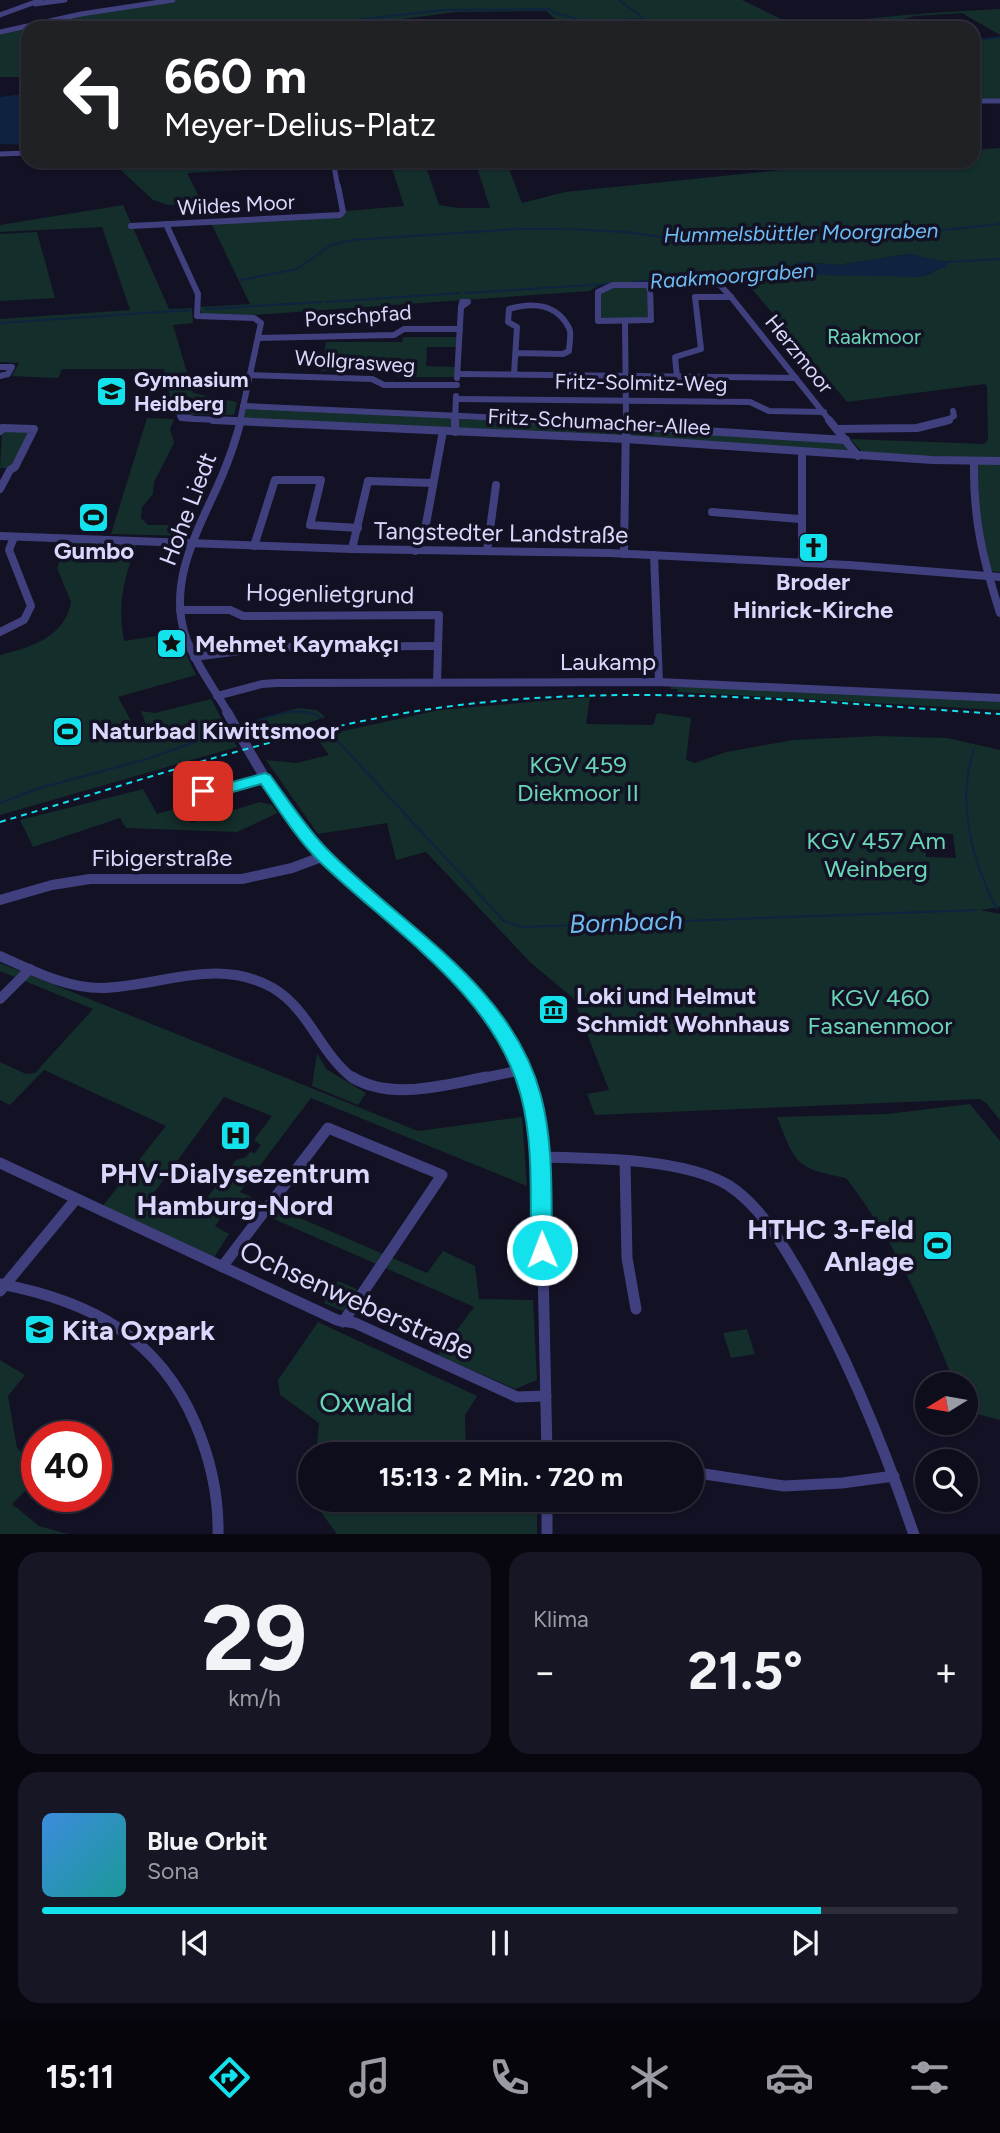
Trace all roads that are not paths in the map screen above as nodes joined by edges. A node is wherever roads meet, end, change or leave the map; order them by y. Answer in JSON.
{"nodes":[{"id":1,"x":41,"y":0,"type":"edge"},
{"id":2,"x":65,"y":0,"type":"edge"},
{"id":3,"x":173,"y":0,"type":"edge"},
{"id":4,"x":24,"y":6,"type":"junction"},
{"id":5,"x":0,"y":15,"type":"edge"},
{"id":6,"x":50,"y":21,"type":"edge"},
{"id":7,"x":21,"y":27,"type":"edge"},
{"id":8,"x":0,"y":32,"type":"edge"},
{"id":9,"x":1000,"y":100,"type":"edge"},
{"id":10,"x":980,"y":101,"type":"edge"},
{"id":11,"x":21,"y":153,"type":"edge"},
{"id":12,"x":0,"y":154,"type":"edge"},
{"id":13,"x":333,"y":168,"type":"edge"},
{"id":14,"x":166,"y":224,"type":"junction"},
{"id":15,"x":131,"y":226,"type":"dead end"},
{"id":16,"x":708,"y":280,"type":"dead end"},
{"id":17,"x":732,"y":297,"type":"junction"},
{"id":18,"x":461,"y":307,"type":"dead end"},
{"id":19,"x":625,"y":322,"type":"junction"},
{"id":20,"x":460,"y":329,"type":"junction"},
{"id":21,"x":258,"y":338,"type":"junction"},
{"id":22,"x":516,"y":354,"type":"junction"},
{"id":23,"x":0,"y":367,"type":"edge"},
{"id":24,"x":458,"y":373,"type":"junction"},
{"id":25,"x":514,"y":374,"type":"junction"},
{"id":26,"x":250,"y":375,"type":"junction"},
{"id":27,"x":0,"y":376,"type":"edge"},
{"id":28,"x":626,"y":376,"type":"junction"},
{"id":29,"x":677,"y":377,"type":"junction"},
{"id":30,"x":796,"y":378,"type":"junction"},
{"id":31,"x":457,"y":385,"type":"junction"},
{"id":32,"x":456,"y":399,"type":"junction"},
{"id":33,"x":627,"y":401,"type":"junction"},
{"id":34,"x":243,"y":406,"type":"junction"},
{"id":35,"x":953,"y":411,"type":"dead end"},
{"id":36,"x":824,"y":412,"type":"junction"},
{"id":37,"x":455,"y":418,"type":"junction"},
{"id":38,"x":196,"y":419,"type":"dead end"},
{"id":39,"x":239,"y":420,"type":"junction"},
{"id":40,"x":627,"y":424,"type":"junction"},
{"id":41,"x":838,"y":429,"type":"junction"},
{"id":42,"x":443,"y":431,"type":"junction"},
{"id":43,"x":0,"y":432,"type":"edge"},
{"id":44,"x":455,"y":432,"type":"junction"},
{"id":45,"x":626,"y":439,"type":"junction"},
{"id":46,"x":846,"y":440,"type":"junction"},
{"id":47,"x":802,"y":452,"type":"junction"},
{"id":48,"x":858,"y":456,"type":"junction"},
{"id":49,"x":974,"y":461,"type":"junction"},
{"id":50,"x":1000,"y":461,"type":"edge"},
{"id":51,"x":0,"y":470,"type":"edge"},
{"id":52,"x":9,"y":470,"type":"junction"},
{"id":53,"x":433,"y":484,"type":"junction"},
{"id":54,"x":496,"y":485,"type":"dead end"},
{"id":55,"x":0,"y":489,"type":"edge"},
{"id":56,"x":712,"y":512,"type":"dead end"},
{"id":57,"x":800,"y":519,"type":"junction"},
{"id":58,"x":358,"y":527,"type":"junction"},
{"id":59,"x":424,"y":535,"type":"junction"},
{"id":60,"x":0,"y":536,"type":"edge"},
{"id":61,"x":15,"y":537,"type":"junction"},
{"id":62,"x":194,"y":544,"type":"junction"},
{"id":63,"x":254,"y":545,"type":"junction"},
{"id":64,"x":352,"y":549,"type":"junction"},
{"id":65,"x":415,"y":551,"type":"junction"},
{"id":66,"x":427,"y":551,"type":"junction"},
{"id":67,"x":487,"y":551,"type":"junction"},
{"id":68,"x":624,"y":554,"type":"junction"},
{"id":69,"x":654,"y":555,"type":"junction"},
{"id":70,"x":802,"y":562,"type":"junction"},
{"id":71,"x":988,"y":576,"type":"junction"},
{"id":72,"x":1000,"y":578,"type":"edge"},
{"id":73,"x":180,"y":610,"type":"junction"},
{"id":74,"x":1000,"y":613,"type":"edge"},
{"id":75,"x":439,"y":615,"type":"joint"},
{"id":76,"x":0,"y":632,"type":"edge"},
{"id":77,"x":438,"y":646,"type":"junction"},
{"id":78,"x":194,"y":657,"type":"junction"},
{"id":79,"x":437,"y":682,"type":"junction"},
{"id":80,"x":659,"y":682,"type":"junction"},
{"id":81,"x":217,"y":696,"type":"junction"},
{"id":82,"x":1000,"y":698,"type":"edge"},
{"id":83,"x":265,"y":778,"type":"junction"},
{"id":84,"x":215,"y":792,"type":"dead end"},
{"id":85,"x":324,"y":856,"type":"junction"},
{"id":86,"x":0,"y":900,"type":"edge"},
{"id":87,"x":0,"y":957,"type":"edge"},
{"id":88,"x":30,"y":969,"type":"junction"},
{"id":89,"x":2,"y":997,"type":"edge"},
{"id":90,"x":522,"y":1070,"type":"junction"},
{"id":91,"x":540,"y":1157,"type":"junction"},
{"id":92,"x":625,"y":1161,"type":"junction"},
{"id":93,"x":0,"y":1163,"type":"edge"},
{"id":94,"x":76,"y":1199,"type":"junction"},
{"id":95,"x":222,"y":1268,"type":"junction"},
{"id":96,"x":2,"y":1287,"type":"edge"},
{"id":97,"x":636,"y":1309,"type":"dead end"},
{"id":98,"x":343,"y":1322,"type":"junction"},
{"id":99,"x":546,"y":1395,"type":"junction"},
{"id":100,"x":547,"y":1442,"type":"edge"},
{"id":101,"x":704,"y":1474,"type":"edge"},
{"id":102,"x":894,"y":1476,"type":"junction"},
{"id":103,"x":547,"y":1512,"type":"edge"},
{"id":104,"x":218,"y":1534,"type":"edge"},
{"id":105,"x":547,"y":1534,"type":"edge"},
{"id":106,"x":914,"y":1534,"type":"edge"}],
"edges":[{"from":1,"to":4,"type":"street"},
{"from":2,"to":4,"type":"street"},
{"from":3,"to":6,"type":"street"},
{"from":4,"to":5,"type":"street"},
{"from":7,"to":8,"type":"street"},
{"from":9,"to":10,"type":"street"},
{"from":11,"to":12,"type":"street"},
{"from":13,"to":14,"type":"street","name":"Wildes Moor"},
{"from":14,"to":15,"type":"street","name":"Wildes Moor"},
{"from":14,"to":21,"type":"street"},
{"from":16,"to":17,"type":"street","name":"Herzmoor"},
{"from":17,"to":29,"type":"street"},
{"from":17,"to":30,"type":"street","name":"Herzmoor"},
{"from":18,"to":20,"type":"street"},
{"from":19,"to":19,"type":"street"},
{"from":19,"to":28,"type":"street"},
{"from":20,"to":21,"type":"street","name":"Porschpfad"},
{"from":20,"to":24,"type":"street"},
{"from":21,"to":26,"type":"street","name":"Hohe Liedt"},
{"from":22,"to":22,"type":"street"},
{"from":22,"to":25,"type":"street"},
{"from":23,"to":27,"type":"street"},
{"from":24,"to":25,"type":"street"},
{"from":24,"to":31,"type":"street"},
{"from":25,"to":28,"type":"street"},
{"from":26,"to":31,"type":"street","name":"Wollgrasweg"},
{"from":26,"to":34,"type":"street","name":"Hohe Liedt"},
{"from":28,"to":29,"type":"street"},
{"from":28,"to":33,"type":"street"},
{"from":29,"to":30,"type":"street"},
{"from":30,"to":36,"type":"street","name":"Herzmoor"},
{"from":31,"to":32,"type":"street"},
{"from":32,"to":33,"type":"street","name":"Fritz-Solmitz-Weg"},
{"from":32,"to":37,"type":"street"},
{"from":33,"to":36,"type":"street","name":"Fritz-Solmitz-Weg"},
{"from":33,"to":40,"type":"street"},
{"from":34,"to":37,"type":"street","name":"Fritz-Schumacher-Allee"},
{"from":34,"to":39,"type":"street","name":"Hohe Liedt"},
{"from":35,"to":41,"type":"street"},
{"from":36,"to":41,"type":"street","name":"Herzmoor"},
{"from":37,"to":40,"type":"street","name":"Fritz-Schumacher-Allee"},
{"from":37,"to":44,"type":"street"},
{"from":38,"to":39,"type":"street","name":"Fritz-Schumacher-Allee"},
{"from":39,"to":42,"type":"street","name":"Fritz-Schumacher-Allee"},
{"from":39,"to":62,"type":"street","name":"Hohe Liedt"},
{"from":40,"to":45,"type":"street"},
{"from":40,"to":46,"type":"street","name":"Fritz-Schumacher-Allee"},
{"from":41,"to":46,"type":"street","name":"Herzmoor"},
{"from":42,"to":44,"type":"street","name":"Fritz-Schumacher-Allee"},
{"from":42,"to":53,"type":"street"},
{"from":43,"to":52,"type":"street"},
{"from":44,"to":45,"type":"street","name":"Fritz-Schumacher-Allee"},
{"from":45,"to":47,"type":"street","name":"Fritz-Schumacher-Allee"},
{"from":45,"to":68,"type":"street"},
{"from":46,"to":48,"type":"street","name":"Herzmoor"},
{"from":47,"to":48,"type":"street","name":"Fritz-Schumacher-Allee"},
{"from":47,"to":57,"type":"street"},
{"from":48,"to":49,"type":"street","name":"Fritz-Schumacher-Allee"},
{"from":49,"to":50,"type":"street","name":"Fritz-Schumacher-Allee"},
{"from":49,"to":71,"type":"street"},
{"from":51,"to":52,"type":"street"},
{"from":52,"to":55,"type":"street"},
{"from":53,"to":58,"type":"street"},
{"from":53,"to":59,"type":"street"},
{"from":54,"to":67,"type":"street"},
{"from":56,"to":57,"type":"street"},
{"from":57,"to":70,"type":"street"},
{"from":58,"to":63,"type":"street"},
{"from":58,"to":64,"type":"street"},
{"from":59,"to":65,"type":"street"},
{"from":59,"to":66,"type":"street"},
{"from":60,"to":61,"type":"street","name":"Tangstedter Landstraße"},
{"from":61,"to":62,"type":"street","name":"Tangstedter Landstraße"},
{"from":61,"to":76,"type":"street"},
{"from":62,"to":63,"type":"street","name":"Tangstedter Landstraße"},
{"from":62,"to":73,"type":"street","name":"Hohe Liedt"},
{"from":63,"to":64,"type":"street","name":"Tangstedter Landstraße"},
{"from":64,"to":65,"type":"street","name":"Tangstedter Landstraße"},
{"from":65,"to":66,"type":"street","name":"Tangstedter Landstraße"},
{"from":66,"to":67,"type":"street","name":"Tangstedter Landstraße"},
{"from":67,"to":68,"type":"street","name":"Tangstedter Landstraße"},
{"from":68,"to":69,"type":"street","name":"Tangstedter Landstraße"},
{"from":69,"to":70,"type":"street","name":"Tangstedter Landstraße"},
{"from":69,"to":80,"type":"street"},
{"from":70,"to":71,"type":"street","name":"Tangstedter Landstraße"},
{"from":71,"to":72,"type":"street","name":"Tangstedter Landstraße"},
{"from":71,"to":74,"type":"street"},
{"from":73,"to":75,"type":"street","name":"Hogenlietgrund"},
{"from":73,"to":78,"type":"street","name":"Hohe Liedt"},
{"from":75,"to":77,"type":"street"},
{"from":77,"to":78,"type":"street"},
{"from":77,"to":79,"type":"street"},
{"from":78,"to":81,"type":"street","name":"Hohe Liedt"},
{"from":79,"to":80,"type":"street","name":"Laukamp"},
{"from":79,"to":81,"type":"street","name":"Laukamp"},
{"from":80,"to":82,"type":"street","name":"Laukamp"},
{"from":81,"to":83,"type":"street","name":"Hohe Liedt"},
{"from":83,"to":84,"type":"street"},
{"from":83,"to":85,"type":"street","name":"Hohe Liedt"},
{"from":85,"to":86,"type":"street","name":"Fibigerstraße"},
{"from":85,"to":90,"type":"street","name":"Hohe Liedt"},
{"from":87,"to":88,"type":"street"},
{"from":88,"to":89,"type":"street"},
{"from":88,"to":90,"type":"street"},
{"from":90,"to":91,"type":"street","name":"Hohe Liedt"},
{"from":91,"to":92,"type":"street"},
{"from":91,"to":99,"type":"street","name":"Hohe Liedt"},
{"from":92,"to":97,"type":"street"},
{"from":92,"to":102,"type":"street"},
{"from":93,"to":94,"type":"street","name":"Ochsenweberstraße"},
{"from":94,"to":95,"type":"street","name":"Ochsenweberstraße"},
{"from":94,"to":96,"type":"street"},
{"from":95,"to":98,"type":"street","name":"Ochsenweberstraße"},
{"from":95,"to":98,"type":"street"},
{"from":96,"to":104,"type":"street"},
{"from":98,"to":99,"type":"street","name":"Ochsenweberstraße"},
{"from":99,"to":100,"type":"street","name":"Hohe Liedt"},
{"from":101,"to":102,"type":"street"},
{"from":102,"to":106,"type":"street"},
{"from":103,"to":105,"type":"street"}]}
